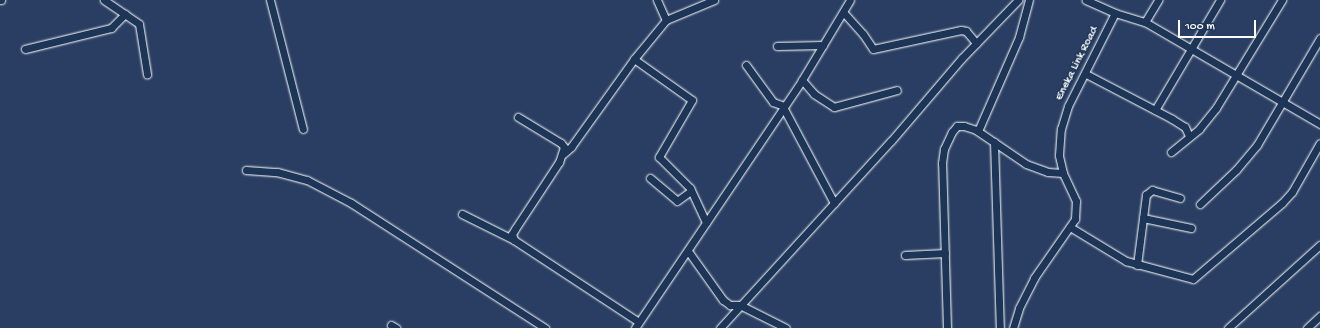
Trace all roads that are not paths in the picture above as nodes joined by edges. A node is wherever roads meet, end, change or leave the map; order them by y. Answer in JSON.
{"nodes":[{"id":1,"x":104,"y":0,"type":"edge"},
{"id":2,"x":270,"y":0,"type":"edge"},
{"id":3,"x":657,"y":0,"type":"edge"},
{"id":4,"x":714,"y":0,"type":"edge"},
{"id":5,"x":850,"y":0,"type":"edge"},
{"id":6,"x":1018,"y":0,"type":"edge"},
{"id":7,"x":1029,"y":0,"type":"edge"},
{"id":8,"x":1087,"y":0,"type":"edge"},
{"id":9,"x":1158,"y":0,"type":"edge"},
{"id":10,"x":1220,"y":0,"type":"edge"},
{"id":11,"x":1282,"y":0,"type":"edge"},
{"id":12,"x":844,"y":13,"type":"junction"},
{"id":13,"x":1115,"y":13,"type":"junction"},
{"id":14,"x":125,"y":14,"type":"junction"},
{"id":15,"x":666,"y":20,"type":"junction"},
{"id":16,"x":1145,"y":22,"type":"junction"},
{"id":17,"x":1320,"y":38,"type":"edge"},
{"id":18,"x":976,"y":43,"type":"junction"},
{"id":19,"x":823,"y":45,"type":"junction"},
{"id":20,"x":777,"y":46,"type":"dead end"},
{"id":21,"x":1190,"y":48,"type":"junction"},
{"id":22,"x":25,"y":49,"type":"dead end"},
{"id":23,"x":634,"y":59,"type":"junction"},
{"id":24,"x":746,"y":65,"type":"dead end"},
{"id":25,"x":147,"y":74,"type":"dead end"},
{"id":26,"x":1086,"y":74,"type":"junction"},
{"id":27,"x":1238,"y":76,"type":"junction"},
{"id":28,"x":802,"y":80,"type":"junction"},
{"id":29,"x":897,"y":90,"type":"dead end"},
{"id":30,"x":1283,"y":101,"type":"junction"},
{"id":31,"x":784,"y":107,"type":"junction"},
{"id":32,"x":1155,"y":110,"type":"junction"},
{"id":33,"x":518,"y":117,"type":"dead end"},
{"id":34,"x":1320,"y":124,"type":"edge"},
{"id":35,"x":303,"y":129,"type":"dead end"},
{"id":36,"x":978,"y":131,"type":"junction"},
{"id":37,"x":1189,"y":136,"type":"junction"},
{"id":38,"x":994,"y":142,"type":"junction"},
{"id":39,"x":1320,"y":144,"type":"edge"},
{"id":40,"x":1171,"y":152,"type":"dead end"},
{"id":41,"x":563,"y":154,"type":"junction"},
{"id":42,"x":246,"y":170,"type":"dead end"},
{"id":43,"x":1063,"y":173,"type":"junction"},
{"id":44,"x":650,"y":178,"type":"dead end"},
{"id":45,"x":691,"y":191,"type":"junction"},
{"id":46,"x":1180,"y":198,"type":"dead end"},
{"id":47,"x":834,"y":203,"type":"junction"},
{"id":48,"x":1200,"y":204,"type":"dead end"},
{"id":49,"x":462,"y":214,"type":"dead end"},
{"id":50,"x":1143,"y":218,"type":"junction"},
{"id":51,"x":706,"y":222,"type":"junction"},
{"id":52,"x":1070,"y":227,"type":"junction"},
{"id":53,"x":1191,"y":228,"type":"dead end"},
{"id":54,"x":514,"y":240,"type":"junction"},
{"id":55,"x":1320,"y":245,"type":"edge"},
{"id":56,"x":688,"y":251,"type":"junction"},
{"id":57,"x":945,"y":253,"type":"junction"},
{"id":58,"x":905,"y":254,"type":"dead end"},
{"id":59,"x":1137,"y":266,"type":"junction"},
{"id":60,"x":740,"y":305,"type":"junction"},
{"id":61,"x":1320,"y":316,"type":"edge"},
{"id":62,"x":637,"y":325,"type":"edge"},
{"id":63,"x":1233,"y":327,"type":"edge"},
{"id":64,"x":545,"y":328,"type":"edge"},
{"id":65,"x":720,"y":328,"type":"edge"},
{"id":66,"x":786,"y":328,"type":"edge"},
{"id":67,"x":947,"y":328,"type":"edge"},
{"id":68,"x":1000,"y":328,"type":"edge"},
{"id":69,"x":1013,"y":328,"type":"edge"},
{"id":70,"x":1306,"y":328,"type":"edge"}],
"edges":[{"from":1,"to":14,"type":"street"},
{"from":2,"to":35,"type":"street"},
{"from":3,"to":15,"type":"street"},
{"from":4,"to":15,"type":"street"},
{"from":5,"to":12,"type":"street"},
{"from":6,"to":18,"type":"street"},
{"from":7,"to":36,"type":"street"},
{"from":8,"to":13,"type":"street"},
{"from":9,"to":16,"type":"street"},
{"from":10,"to":21,"type":"street"},
{"from":11,"to":27,"type":"street"},
{"from":12,"to":18,"type":"street"},
{"from":12,"to":19,"type":"street"},
{"from":13,"to":16,"type":"street"},
{"from":13,"to":26,"type":"street","name":"Eneka Link Road"},
{"from":14,"to":22,"type":"street"},
{"from":14,"to":25,"type":"street"},
{"from":15,"to":23,"type":"street"},
{"from":16,"to":21,"type":"street"},
{"from":17,"to":30,"type":"street"},
{"from":18,"to":47,"type":"street"},
{"from":19,"to":20,"type":"street"},
{"from":19,"to":28,"type":"street"},
{"from":21,"to":27,"type":"street"},
{"from":21,"to":32,"type":"street"},
{"from":23,"to":41,"type":"street"},
{"from":23,"to":45,"type":"street"},
{"from":24,"to":31,"type":"street"},
{"from":26,"to":32,"type":"street"},
{"from":26,"to":43,"type":"street","name":"Eneka Link Road"},
{"from":27,"to":30,"type":"street"},
{"from":27,"to":37,"type":"street"},
{"from":28,"to":29,"type":"street"},
{"from":28,"to":31,"type":"street"},
{"from":30,"to":34,"type":"street"},
{"from":30,"to":48,"type":"street"},
{"from":31,"to":47,"type":"street"},
{"from":31,"to":51,"type":"street"},
{"from":32,"to":37,"type":"street"},
{"from":33,"to":41,"type":"street"},
{"from":36,"to":38,"type":"street"},
{"from":36,"to":57,"type":"street"},
{"from":37,"to":40,"type":"street"},
{"from":38,"to":43,"type":"street"},
{"from":38,"to":68,"type":"street"},
{"from":39,"to":59,"type":"street"},
{"from":41,"to":54,"type":"street"},
{"from":42,"to":64,"type":"street"},
{"from":43,"to":52,"type":"street","name":"Eneka Link Road"},
{"from":44,"to":45,"type":"street"},
{"from":45,"to":51,"type":"street"},
{"from":46,"to":50,"type":"street"},
{"from":47,"to":60,"type":"street"},
{"from":49,"to":54,"type":"street"},
{"from":50,"to":53,"type":"street"},
{"from":50,"to":59,"type":"street"},
{"from":51,"to":56,"type":"street"},
{"from":52,"to":59,"type":"street"},
{"from":52,"to":69,"type":"street","name":"Eneka Link Road"},
{"from":54,"to":62,"type":"street"},
{"from":55,"to":63,"type":"street"},
{"from":56,"to":60,"type":"street"},
{"from":56,"to":62,"type":"street"},
{"from":57,"to":58,"type":"street"},
{"from":57,"to":67,"type":"street"},
{"from":60,"to":65,"type":"street"},
{"from":60,"to":66,"type":"street"},
{"from":61,"to":70,"type":"street"}]}
